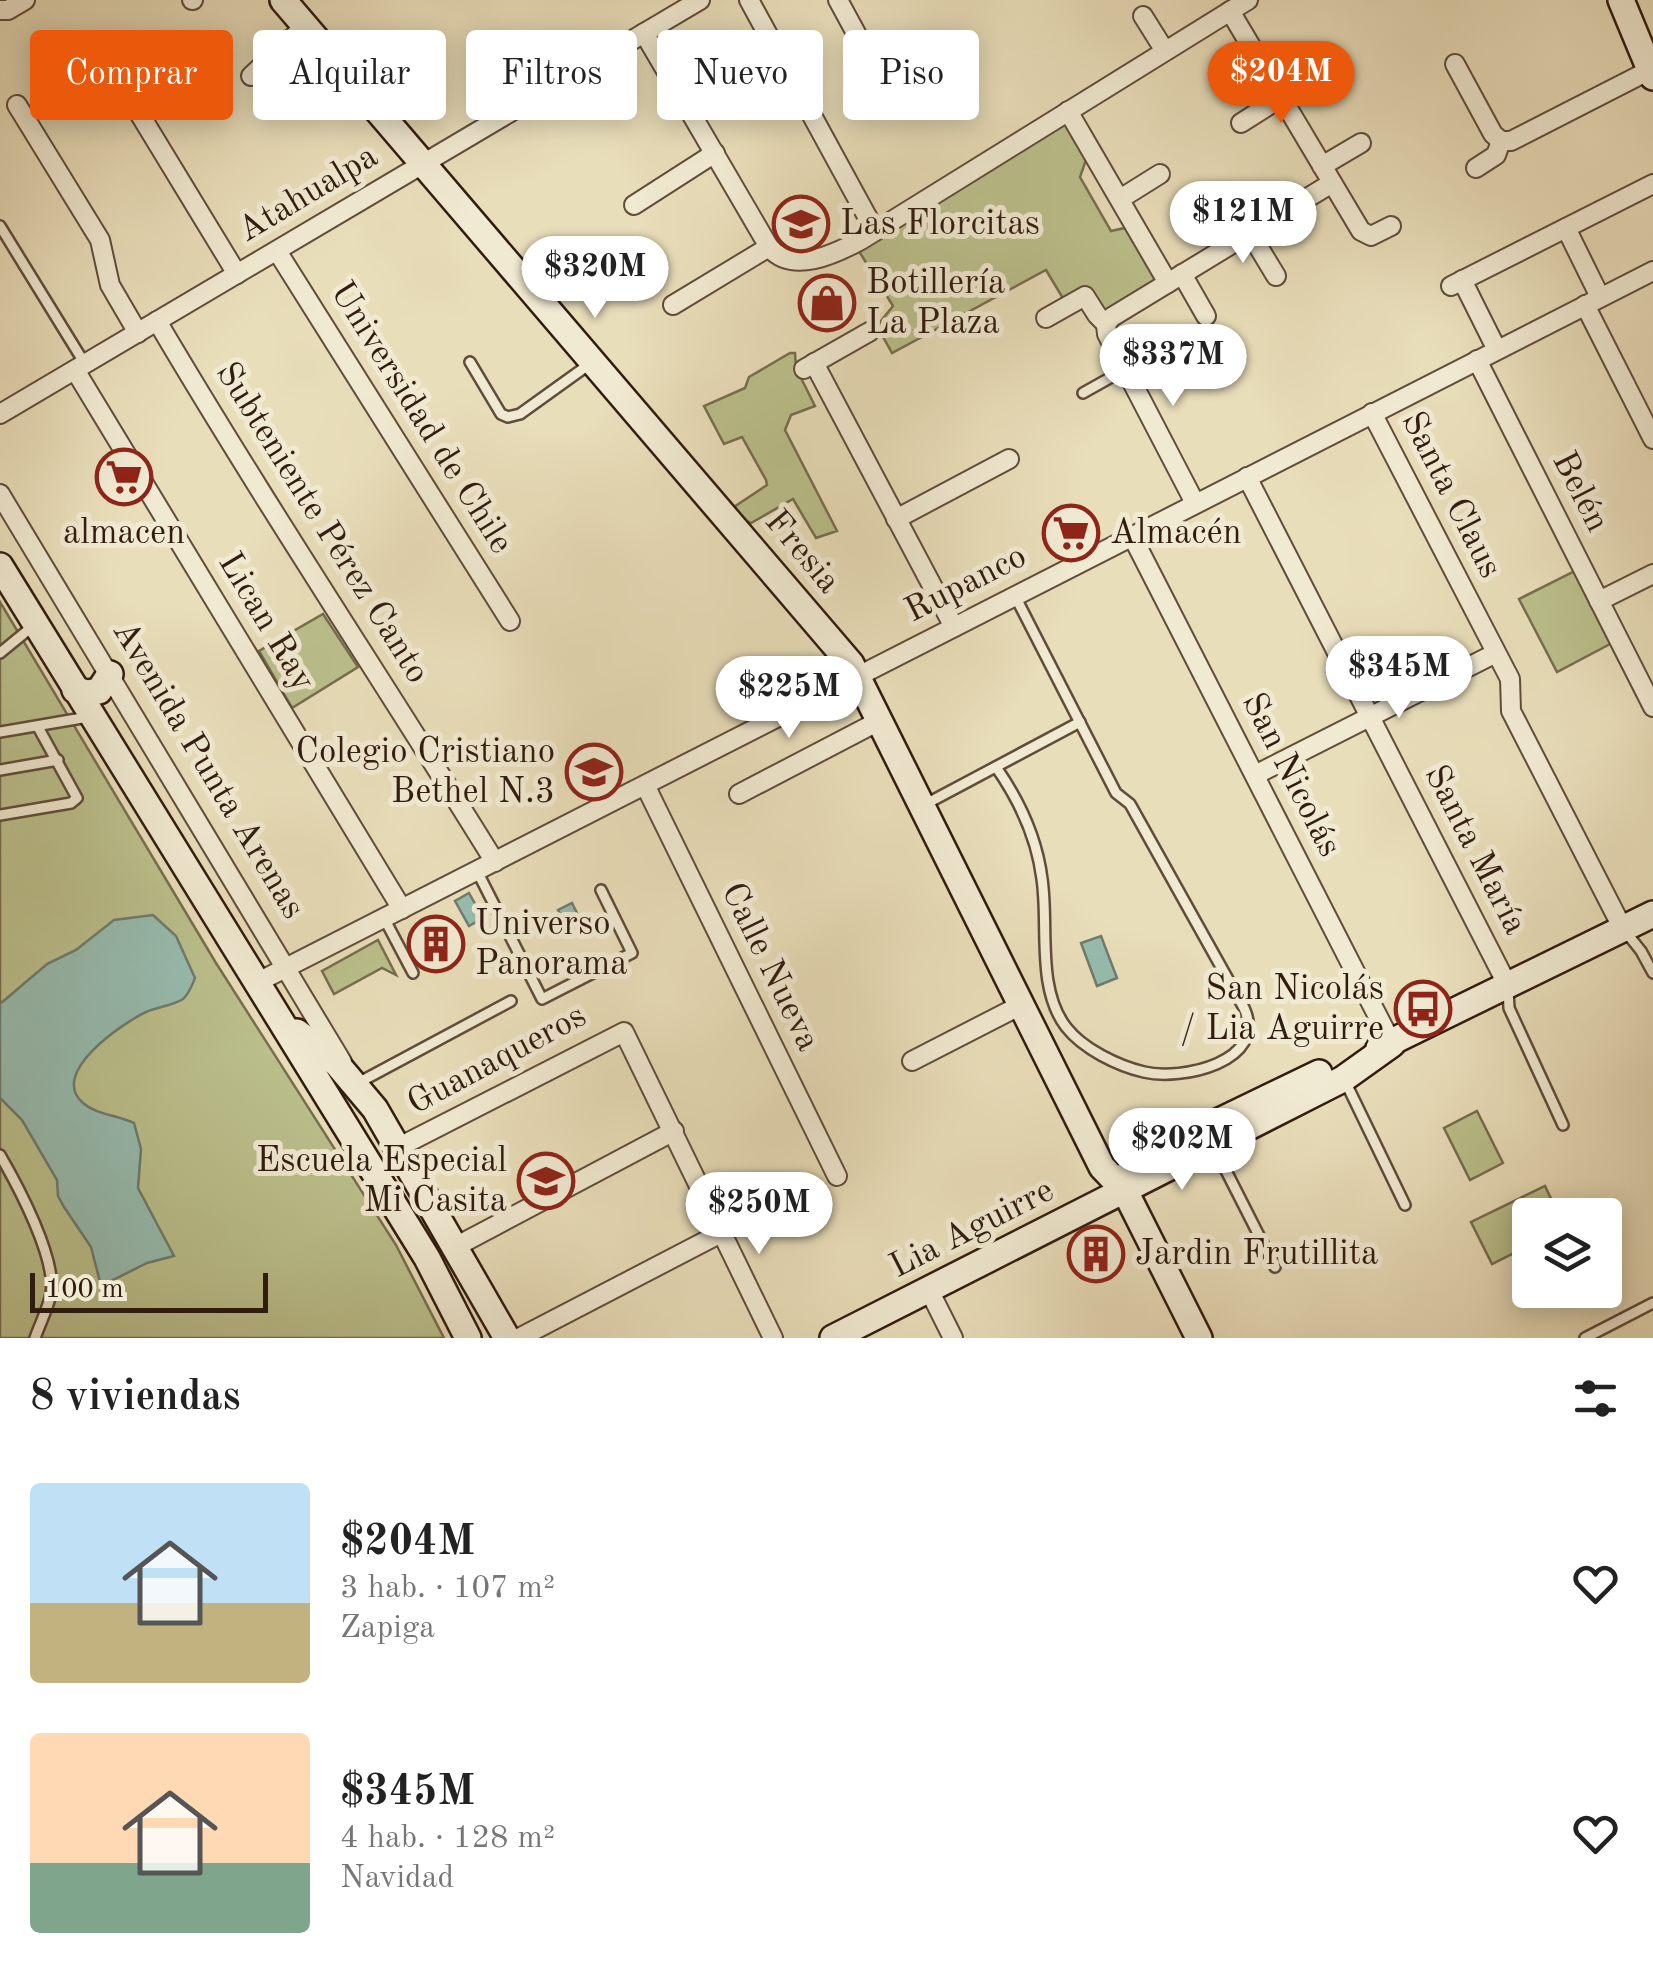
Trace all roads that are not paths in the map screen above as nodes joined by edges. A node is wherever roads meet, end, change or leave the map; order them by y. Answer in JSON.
{"nodes":[{"id":1,"x":24,"y":0,"type":"edge"},
{"id":2,"x":282,"y":0,"type":"edge"},
{"id":3,"x":700,"y":0,"type":"edge"},
{"id":4,"x":750,"y":0,"type":"edge"},
{"id":5,"x":838,"y":0,"type":"edge"},
{"id":6,"x":1621,"y":0,"type":"edge"},
{"id":7,"x":1236,"y":5,"type":"edge"},
{"id":8,"x":0,"y":10,"type":"edge"},
{"id":9,"x":1143,"y":16,"type":"dead end"},
{"id":10,"x":305,"y":26,"type":"junction"},
{"id":11,"x":854,"y":30,"type":"edge"},
{"id":12,"x":644,"y":33,"type":"junction"},
{"id":13,"x":1165,"y":51,"type":"junction"},
{"id":14,"x":1455,"y":64,"type":"dead end"},
{"id":15,"x":1321,"y":72,"type":"dead end"},
{"id":16,"x":1652,"y":73,"type":"edge"},
{"id":17,"x":251,"y":76,"type":"dead end"},
{"id":18,"x":1281,"y":97,"type":"junction"},
{"id":19,"x":16,"y":105,"type":"dead end"},
{"id":20,"x":1068,"y":111,"type":"junction"},
{"id":21,"x":144,"y":120,"type":"edge"},
{"id":22,"x":1240,"y":123,"type":"dead end"},
{"id":23,"x":1502,"y":142,"type":"junction"},
{"id":24,"x":1361,"y":143,"type":"dead end"},
{"id":25,"x":715,"y":154,"type":"junction"},
{"id":26,"x":423,"y":164,"type":"junction"},
{"id":27,"x":1476,"y":168,"type":"dead end"},
{"id":28,"x":1160,"y":174,"type":"dead end"},
{"id":29,"x":1327,"y":175,"type":"junction"},
{"id":30,"x":1653,"y":184,"type":"edge"},
{"id":31,"x":1120,"y":200,"type":"junction"},
{"id":32,"x":634,"y":204,"type":"dead end"},
{"id":33,"x":0,"y":226,"type":"edge"},
{"id":34,"x":1391,"y":226,"type":"dead end"},
{"id":35,"x":1566,"y":228,"type":"junction"},
{"id":36,"x":876,"y":231,"type":"junction"},
{"id":37,"x":1250,"y":233,"type":"junction"},
{"id":38,"x":769,"y":247,"type":"junction"},
{"id":39,"x":277,"y":250,"type":"junction"},
{"id":40,"x":1653,"y":271,"type":"edge"},
{"id":41,"x":237,"y":274,"type":"junction"},
{"id":42,"x":1276,"y":276,"type":"dead end"},
{"id":43,"x":1175,"y":279,"type":"junction"},
{"id":44,"x":1593,"y":302,"type":"junction"},
{"id":45,"x":673,"y":305,"type":"dead end"},
{"id":46,"x":1206,"y":316,"type":"dead end"},
{"id":47,"x":1046,"y":318,"type":"dead end"},
{"id":48,"x":157,"y":322,"type":"junction"},
{"id":49,"x":1106,"y":324,"type":"junction"},
{"id":50,"x":138,"y":332,"type":"junction"},
{"id":51,"x":869,"y":332,"type":"dead end"},
{"id":52,"x":1497,"y":350,"type":"junction"},
{"id":53,"x":1477,"y":360,"type":"junction"},
{"id":54,"x":593,"y":361,"type":"junction"},
{"id":55,"x":470,"y":362,"type":"dead end"},
{"id":56,"x":80,"y":367,"type":"junction"},
{"id":57,"x":1126,"y":370,"type":"junction"},
{"id":58,"x":1083,"y":393,"type":"dead end"},
{"id":59,"x":0,"y":414,"type":"edge"},
{"id":60,"x":1372,"y":414,"type":"junction"},
{"id":61,"x":1653,"y":439,"type":"edge"},
{"id":62,"x":1009,"y":459,"type":"dead end"},
{"id":63,"x":1247,"y":477,"type":"junction"},
{"id":64,"x":0,"y":494,"type":"edge"},
{"id":65,"x":1195,"y":503,"type":"junction"},
{"id":66,"x":896,"y":519,"type":"junction"},
{"id":67,"x":1132,"y":536,"type":"junction"},
{"id":68,"x":1,"y":571,"type":"edge"},
{"id":69,"x":1653,"y":574,"type":"edge"},
{"id":70,"x":1015,"y":596,"type":"junction"},
{"id":71,"x":1599,"y":601,"type":"junction"},
{"id":72,"x":510,"y":621,"type":"dead end"},
{"id":73,"x":35,"y":624,"type":"junction"},
{"id":74,"x":954,"y":628,"type":"junction"},
{"id":75,"x":1496,"y":653,"type":"junction"},
{"id":76,"x":0,"y":654,"type":"edge"},
{"id":77,"x":110,"y":674,"type":"junction"},
{"id":78,"x":858,"y":677,"type":"junction"},
{"id":79,"x":75,"y":690,"type":"junction"},
{"id":80,"x":1653,"y":707,"type":"edge"},
{"id":81,"x":91,"y":716,"type":"junction"},
{"id":82,"x":1370,"y":716,"type":"junction"},
{"id":83,"x":880,"y":721,"type":"junction"},
{"id":84,"x":1080,"y":722,"type":"junction"},
{"id":85,"x":38,"y":727,"type":"junction"},
{"id":86,"x":0,"y":732,"type":"edge"},
{"id":87,"x":58,"y":760,"type":"junction"},
{"id":88,"x":996,"y":767,"type":"junction"},
{"id":89,"x":0,"y":770,"type":"edge"},
{"id":90,"x":1254,"y":775,"type":"junction"},
{"id":91,"x":645,"y":786,"type":"junction"},
{"id":92,"x":739,"y":794,"type":"dead end"},
{"id":93,"x":922,"y":806,"type":"junction"},
{"id":94,"x":0,"y":814,"type":"edge"},
{"id":95,"x":486,"y":866,"type":"junction"},
{"id":96,"x":601,"y":890,"type":"dead end"},
{"id":97,"x":402,"y":909,"type":"junction"},
{"id":98,"x":1653,"y":914,"type":"edge"},
{"id":99,"x":384,"y":918,"type":"junction"},
{"id":100,"x":1623,"y":929,"type":"junction"},
{"id":101,"x":286,"y":968,"type":"junction"},
{"id":102,"x":413,"y":973,"type":"dead end"},
{"id":103,"x":1653,"y":973,"type":"edge"},
{"id":104,"x":256,"y":983,"type":"junction"},
{"id":105,"x":1508,"y":986,"type":"junction"},
{"id":106,"x":511,"y":1001,"type":"dead end"},
{"id":107,"x":1021,"y":1005,"type":"junction"},
{"id":108,"x":281,"y":1018,"type":"junction"},
{"id":109,"x":1392,"y":1044,"type":"junction"},
{"id":110,"x":912,"y":1061,"type":"dead end"},
{"id":111,"x":1344,"y":1079,"type":"junction"},
{"id":112,"x":355,"y":1084,"type":"junction"},
{"id":113,"x":1563,"y":1126,"type":"dead end"},
{"id":114,"x":674,"y":1130,"type":"junction"},
{"id":115,"x":1212,"y":1135,"type":"junction"},
{"id":116,"x":400,"y":1148,"type":"junction"},
{"id":117,"x":0,"y":1156,"type":"edge"},
{"id":118,"x":837,"y":1176,"type":"dead end"},
{"id":119,"x":1126,"y":1191,"type":"junction"},
{"id":120,"x":1406,"y":1204,"type":"dead end"},
{"id":121,"x":721,"y":1233,"type":"junction"},
{"id":122,"x":455,"y":1247,"type":"junction"},
{"id":123,"x":1275,"y":1268,"type":"dead end"},
{"id":124,"x":929,"y":1290,"type":"junction"},
{"id":125,"x":1653,"y":1303,"type":"edge"},
{"id":126,"x":841,"y":1334,"type":"edge"},
{"id":127,"x":35,"y":1338,"type":"edge"},
{"id":128,"x":468,"y":1338,"type":"edge"},
{"id":129,"x":507,"y":1338,"type":"edge"},
{"id":130,"x":519,"y":1338,"type":"edge"},
{"id":131,"x":773,"y":1338,"type":"edge"},
{"id":132,"x":818,"y":1338,"type":"edge"},
{"id":133,"x":953,"y":1338,"type":"edge"},
{"id":134,"x":1199,"y":1338,"type":"edge"},
{"id":135,"x":1584,"y":1338,"type":"edge"}],
"edges":[{"from":1,"to":8,"type":"street"},
{"from":2,"to":10,"type":"main road","name":"Fresia"},
{"from":3,"to":12,"type":"street","name":"Atahualpa"},
{"from":4,"to":36,"type":"street"},
{"from":5,"to":11,"type":"street"},
{"from":6,"to":16,"type":"main road"},
{"from":7,"to":13,"type":"street"},
{"from":7,"to":18,"type":"street"},
{"from":9,"to":13,"type":"street"},
{"from":10,"to":17,"type":"street"},
{"from":10,"to":26,"type":"main road","name":"Fresia"},
{"from":12,"to":25,"type":"street"},
{"from":12,"to":26,"type":"street","name":"Atahualpa"},
{"from":13,"to":20,"type":"street"},
{"from":14,"to":23,"type":"street"},
{"from":15,"to":18,"type":"street"},
{"from":16,"to":23,"type":"street"},
{"from":18,"to":22,"type":"street"},
{"from":18,"to":29,"type":"street"},
{"from":19,"to":50,"type":"street"},
{"from":20,"to":31,"type":"street"},
{"from":20,"to":36,"type":"street"},
{"from":21,"to":41,"type":"street"},
{"from":23,"to":27,"type":"street"},
{"from":24,"to":29,"type":"street"},
{"from":25,"to":32,"type":"street"},
{"from":25,"to":38,"type":"street"},
{"from":26,"to":39,"type":"street","name":"Atahualpa"},
{"from":26,"to":54,"type":"main road","name":"Fresia"},
{"from":28,"to":31,"type":"street"},
{"from":29,"to":34,"type":"street"},
{"from":29,"to":37,"type":"street"},
{"from":30,"to":35,"type":"street"},
{"from":31,"to":43,"type":"street"},
{"from":33,"to":56,"type":"lane"},
{"from":35,"to":44,"type":"street"},
{"from":35,"to":52,"type":"street"},
{"from":36,"to":38,"type":"street"},
{"from":37,"to":42,"type":"street"},
{"from":37,"to":43,"type":"street"},
{"from":38,"to":45,"type":"street"},
{"from":39,"to":41,"type":"street","name":"Atahualpa"},
{"from":39,"to":72,"type":"street","name":"Universidad de Chile"},
{"from":40,"to":44,"type":"street","name":"Rupanco"},
{"from":41,"to":48,"type":"street","name":"Atahualpa"},
{"from":43,"to":46,"type":"street"},
{"from":43,"to":49,"type":"street"},
{"from":44,"to":52,"type":"street","name":"Rupanco"},
{"from":44,"to":61,"type":"street"},
{"from":47,"to":49,"type":"street"},
{"from":48,"to":50,"type":"street","name":"Atahualpa"},
{"from":48,"to":95,"type":"street","name":"Subteniente Pérez Canto"},
{"from":49,"to":57,"type":"street"},
{"from":50,"to":56,"type":"street","name":"Atahualpa"},
{"from":51,"to":66,"type":"street"},
{"from":52,"to":53,"type":"street","name":"Rupanco"},
{"from":53,"to":60,"type":"street","name":"Rupanco"},
{"from":53,"to":71,"type":"street","name":"Belén"},
{"from":54,"to":55,"type":"lane"},
{"from":54,"to":78,"type":"main road","name":"Fresia"},
{"from":56,"to":59,"type":"street","name":"Atahualpa"},
{"from":56,"to":97,"type":"street","name":"Lican Ray"},
{"from":57,"to":58,"type":"lane"},
{"from":57,"to":65,"type":"street"},
{"from":60,"to":63,"type":"street","name":"Rupanco"},
{"from":60,"to":75,"type":"street","name":"Santa Claus"},
{"from":62,"to":66,"type":"street"},
{"from":63,"to":65,"type":"street","name":"Rupanco"},
{"from":63,"to":82,"type":"street","name":"Santa María"},
{"from":64,"to":77,"type":"street","name":"Avenida Punta Arenas"},
{"from":65,"to":67,"type":"street","name":"Rupanco"},
{"from":66,"to":74,"type":"street"},
{"from":67,"to":70,"type":"street","name":"Rupanco"},
{"from":67,"to":90,"type":"street","name":"San Nicolás"},
{"from":68,"to":73,"type":"main road","name":"Avenida Punta Arenas"},
{"from":69,"to":71,"type":"street"},
{"from":70,"to":74,"type":"street","name":"Rupanco"},
{"from":70,"to":84,"type":"lane"},
{"from":71,"to":80,"type":"street","name":"Belén"},
{"from":73,"to":76,"type":"lane"},
{"from":73,"to":79,"type":"main road","name":"Avenida Punta Arenas"},
{"from":74,"to":78,"type":"street","name":"Rupanco"},
{"from":75,"to":82,"type":"street"},
{"from":75,"to":100,"type":"street","name":"Santa Claus"},
{"from":77,"to":79,"type":"main road"},
{"from":77,"to":101,"type":"street","name":"Avenida Punta Arenas"},
{"from":78,"to":83,"type":"main road","name":"Fresia"},
{"from":78,"to":91,"type":"street","name":"Rupanco"},
{"from":79,"to":81,"type":"main road","name":"Avenida Punta Arenas"},
{"from":81,"to":85,"type":"lane"},
{"from":81,"to":104,"type":"main road","name":"Avenida Punta Arenas"},
{"from":82,"to":90,"type":"street"},
{"from":82,"to":105,"type":"street","name":"Santa María"},
{"from":83,"to":92,"type":"street"},
{"from":83,"to":93,"type":"main road","name":"Fresia"},
{"from":84,"to":88,"type":"lane"},
{"from":84,"to":88,"type":"lane"},
{"from":85,"to":86,"type":"lane"},
{"from":85,"to":87,"type":"lane"},
{"from":87,"to":89,"type":"lane"},
{"from":87,"to":94,"type":"lane"},
{"from":88,"to":93,"type":"lane"},
{"from":90,"to":109,"type":"street","name":"San Nicolás"},
{"from":91,"to":95,"type":"street","name":"Rupanco"},
{"from":91,"to":118,"type":"street","name":"Calle Nueva"},
{"from":93,"to":107,"type":"main road","name":"Fresia"},
{"from":95,"to":96,"type":"lane"},
{"from":95,"to":97,"type":"street","name":"Rupanco"},
{"from":97,"to":99,"type":"street","name":"Rupanco"},
{"from":98,"to":100,"type":"main road","name":"Lia Aguirre"},
{"from":99,"to":101,"type":"street","name":"Rupanco"},
{"from":99,"to":102,"type":"lane"},
{"from":100,"to":103,"type":"lane"},
{"from":100,"to":105,"type":"main road","name":"Lia Aguirre"},
{"from":101,"to":104,"type":"street","name":"Rupanco"},
{"from":101,"to":112,"type":"street","name":"Avenida Punta Arenas"},
{"from":104,"to":108,"type":"main road","name":"Avenida Punta Arenas"},
{"from":105,"to":109,"type":"main road","name":"Lia Aguirre"},
{"from":105,"to":113,"type":"lane"},
{"from":106,"to":112,"type":"lane"},
{"from":107,"to":110,"type":"street"},
{"from":107,"to":119,"type":"main road","name":"Fresia"},
{"from":108,"to":112,"type":"main road","name":"Avenida Punta Arenas"},
{"from":108,"to":128,"type":"main road","name":"Avenida Punta Arenas"},
{"from":109,"to":111,"type":"main road","name":"Lia Aguirre"},
{"from":109,"to":115,"type":"main road","name":"Lia Aguirre"},
{"from":111,"to":115,"type":"main road","name":"Lia Aguirre"},
{"from":111,"to":120,"type":"lane"},
{"from":112,"to":116,"type":"main road","name":"Avenida Punta Arenas"},
{"from":114,"to":116,"type":"street","name":"Guanaqueros"},
{"from":114,"to":121,"type":"street"},
{"from":114,"to":122,"type":"street"},
{"from":115,"to":119,"type":"main road","name":"Lia Aguirre"},
{"from":115,"to":123,"type":"lane"},
{"from":116,"to":122,"type":"main road","name":"Avenida Punta Arenas"},
{"from":117,"to":127,"type":"lane"},
{"from":119,"to":124,"type":"main road","name":"Lia Aguirre"},
{"from":119,"to":134,"type":"main road","name":"Fresia"},
{"from":121,"to":130,"type":"street"},
{"from":121,"to":131,"type":"street"},
{"from":122,"to":129,"type":"main road","name":"Avenida Punta Arenas"},
{"from":124,"to":126,"type":"main road","name":"Lia Aguirre"},
{"from":124,"to":133,"type":"street"},
{"from":125,"to":135,"type":"lane"},
{"from":126,"to":132,"type":"main road","name":"Lia Aguirre"}]}
